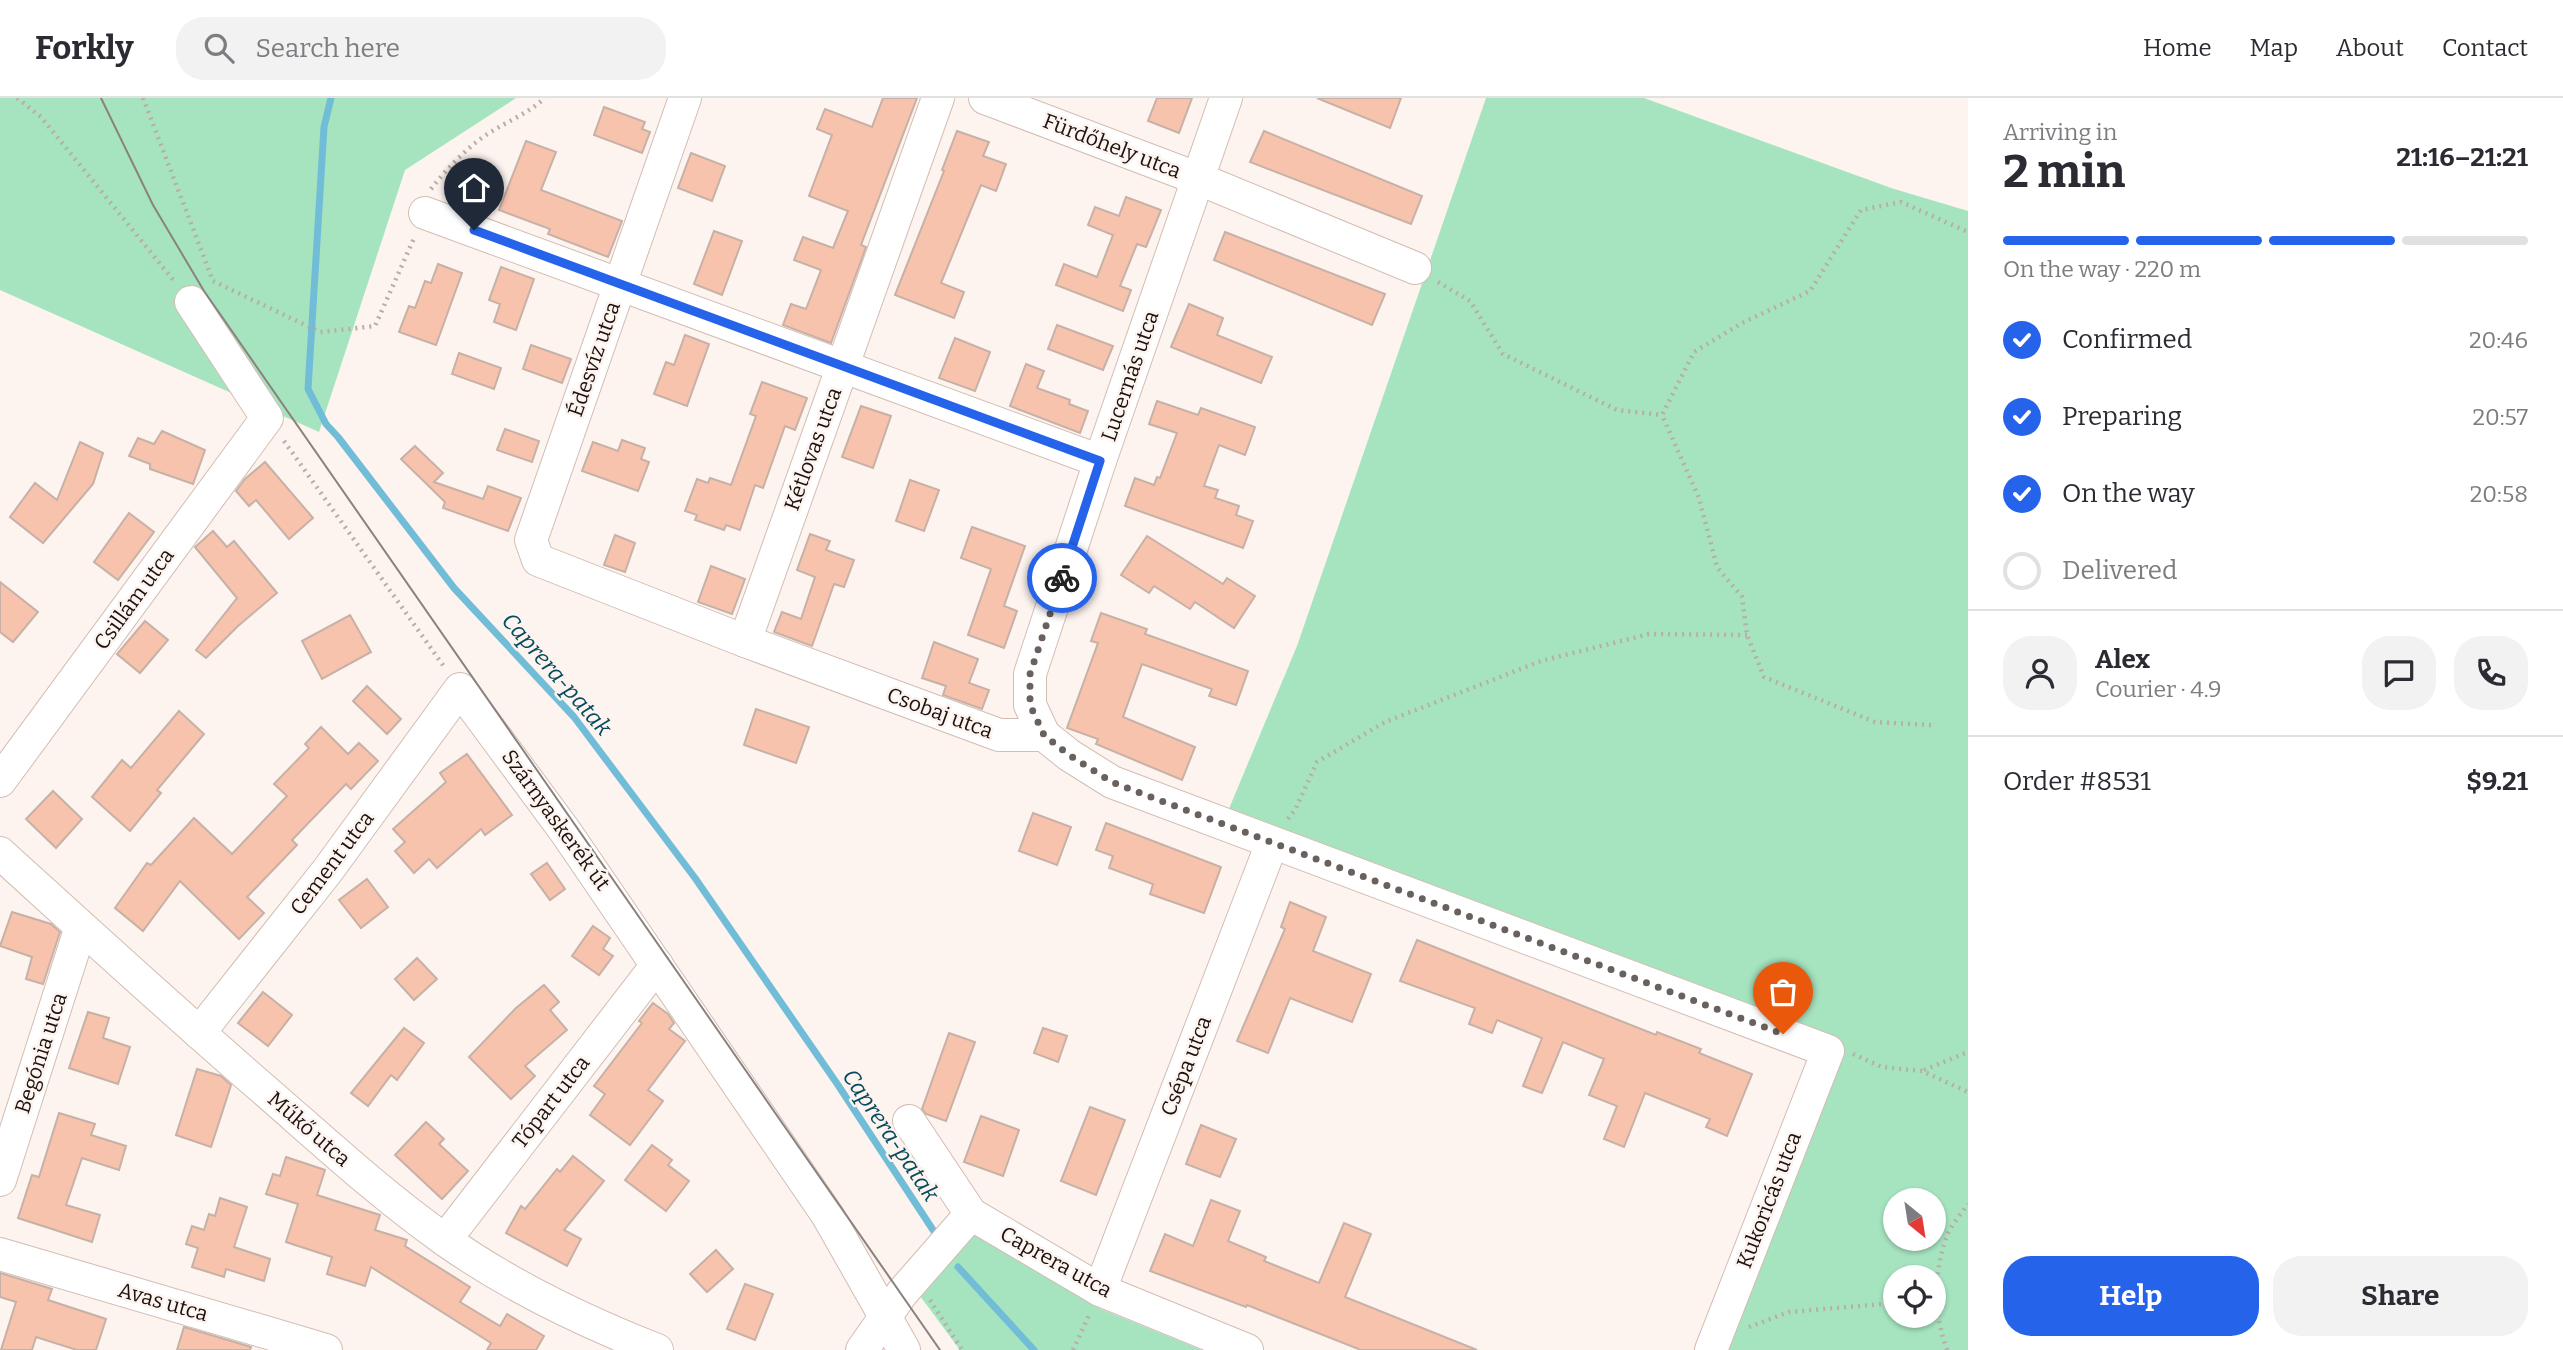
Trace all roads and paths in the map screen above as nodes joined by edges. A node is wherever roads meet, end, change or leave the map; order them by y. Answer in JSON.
{"nodes":[{"id":1,"x":17,"y":98,"type":"edge"},
{"id":2,"x":143,"y":98,"type":"edge"},
{"id":3,"x":685,"y":98,"type":"edge"},
{"id":4,"x":938,"y":98,"type":"edge"},
{"id":5,"x":985,"y":98,"type":"edge"},
{"id":6,"x":1226,"y":98,"type":"edge"},
{"id":7,"x":1199,"y":179,"type":"junction"},
{"id":8,"x":425,"y":213,"type":"dead end"},
{"id":9,"x":1968,"y":232,"type":"edge"},
{"id":10,"x":1415,"y":268,"type":"joint"},
{"id":11,"x":620,"y":284,"type":"junction"},
{"id":12,"x":191,"y":302,"type":"joint"},
{"id":13,"x":375,"y":326,"type":"dead end"},
{"id":14,"x":843,"y":366,"type":"junction"},
{"id":15,"x":1662,"y":415,"type":"junction"},
{"id":16,"x":267,"y":418,"type":"junction"},
{"id":17,"x":1100,"y":461,"type":"junction"},
{"id":18,"x":531,"y":540,"type":"joint"},
{"id":19,"x":1747,"y":635,"type":"junction"},
{"id":20,"x":745,"y":641,"type":"junction"},
{"id":21,"x":460,"y":689,"type":"junction"},
{"id":22,"x":1931,"y":724,"type":"dead end"},
{"id":23,"x":1044,"y":735,"type":"junction"},
{"id":24,"x":0,"y":781,"type":"edge"},
{"id":25,"x":1272,"y":843,"type":"junction"},
{"id":26,"x":0,"y":853,"type":"edge"},
{"id":27,"x":81,"y":927,"type":"junction"},
{"id":28,"x":657,"y":965,"type":"junction"},
{"id":29,"x":199,"y":1033,"type":"junction"},
{"id":30,"x":1828,"y":1051,"type":"junction"},
{"id":31,"x":1968,"y":1052,"type":"edge"},
{"id":32,"x":1923,"y":1071,"type":"junction"},
{"id":33,"x":1968,"y":1092,"type":"edge"},
{"id":34,"x":909,"y":1121,"type":"dead end"},
{"id":35,"x":0,"y":1180,"type":"edge"},
{"id":36,"x":1968,"y":1204,"type":"edge"},
{"id":37,"x":971,"y":1214,"type":"junction"},
{"id":38,"x":445,"y":1240,"type":"junction"},
{"id":39,"x":0,"y":1254,"type":"edge"},
{"id":40,"x":1940,"y":1265,"type":"edge"},
{"id":41,"x":916,"y":1279,"type":"junction"},
{"id":42,"x":1100,"y":1290,"type":"junction"},
{"id":43,"x":1883,"y":1304,"type":"edge"},
{"id":44,"x":884,"y":1317,"type":"junction"},
{"id":45,"x":1942,"y":1328,"type":"edge"},
{"id":46,"x":599,"y":1339,"type":"edge"},
{"id":47,"x":1713,"y":1345,"type":"edge"},
{"id":48,"x":326,"y":1350,"type":"edge"},
{"id":49,"x":657,"y":1350,"type":"edge"},
{"id":50,"x":862,"y":1350,"type":"edge"},
{"id":51,"x":904,"y":1350,"type":"edge"},
{"id":52,"x":962,"y":1350,"type":"edge"},
{"id":53,"x":1073,"y":1350,"type":"edge"},
{"id":54,"x":1247,"y":1350,"type":"edge"},
{"id":55,"x":1947,"y":1350,"type":"edge"}],
"edges":[{"from":1,"to":12,"type":"path"},
{"from":2,"to":13,"type":"path"},
{"from":3,"to":11,"type":"street","name":"Édesvíz utca"},
{"from":4,"to":14,"type":"street","name":"Kétlovas utca"},
{"from":5,"to":7,"type":"street","name":"Fürdőhely utca"},
{"from":6,"to":7,"type":"street","name":"Lucernás utca"},
{"from":7,"to":10,"type":"street","name":"Fürdőhely utca"},
{"from":7,"to":17,"type":"street","name":"Lucernás utca"},
{"from":8,"to":11,"type":"street"},
{"from":9,"to":15,"type":"path"},
{"from":10,"to":15,"type":"path"},
{"from":11,"to":14,"type":"street"},
{"from":11,"to":18,"type":"street","name":"Édesvíz utca"},
{"from":12,"to":16,"type":"street"},
{"from":14,"to":17,"type":"street"},
{"from":14,"to":20,"type":"street","name":"Kétlovas utca"},
{"from":15,"to":19,"type":"path"},
{"from":16,"to":21,"type":"path"},
{"from":16,"to":24,"type":"street","name":"Csillám utca"},
{"from":17,"to":23,"type":"street","name":"Lucernás utca"},
{"from":18,"to":20,"type":"street","name":"Csobaj utca"},
{"from":19,"to":22,"type":"path"},
{"from":19,"to":25,"type":"path"},
{"from":20,"to":23,"type":"street","name":"Csobaj utca"},
{"from":21,"to":28,"type":"street","name":"Szárnyaskerék út"},
{"from":21,"to":29,"type":"street","name":"Cement utca"},
{"from":23,"to":25,"type":"street"},
{"from":25,"to":30,"type":"street"},
{"from":25,"to":42,"type":"street","name":"Csépa utca"},
{"from":26,"to":27,"type":"street","name":"Műkő utca"},
{"from":27,"to":29,"type":"street","name":"Műkő utca"},
{"from":27,"to":35,"type":"street","name":"Begónia utca"},
{"from":28,"to":38,"type":"street","name":"Tópart utca"},
{"from":28,"to":44,"type":"street","name":"Szárnyaskerék út"},
{"from":29,"to":38,"type":"street","name":"Műkő utca"},
{"from":30,"to":32,"type":"path"},
{"from":30,"to":47,"type":"street","name":"Kukoricás utca"},
{"from":31,"to":32,"type":"path"},
{"from":32,"to":33,"type":"path"},
{"from":34,"to":37,"type":"street","name":"Caprera utca"},
{"from":36,"to":40,"type":"path"},
{"from":37,"to":41,"type":"street"},
{"from":37,"to":42,"type":"street","name":"Caprera utca"},
{"from":38,"to":46,"type":"street","name":"Műkő utca"},
{"from":39,"to":48,"type":"street","name":"Avas utca"},
{"from":41,"to":44,"type":"street"},
{"from":41,"to":52,"type":"path"},
{"from":42,"to":53,"type":"path"},
{"from":42,"to":54,"type":"street","name":"Caprera utca"},
{"from":43,"to":47,"type":"path"},
{"from":44,"to":50,"type":"street"},
{"from":44,"to":51,"type":"street","name":"Szárnyaskerék út"},
{"from":45,"to":55,"type":"path"},
{"from":46,"to":49,"type":"street","name":"Műkő utca"}]}
